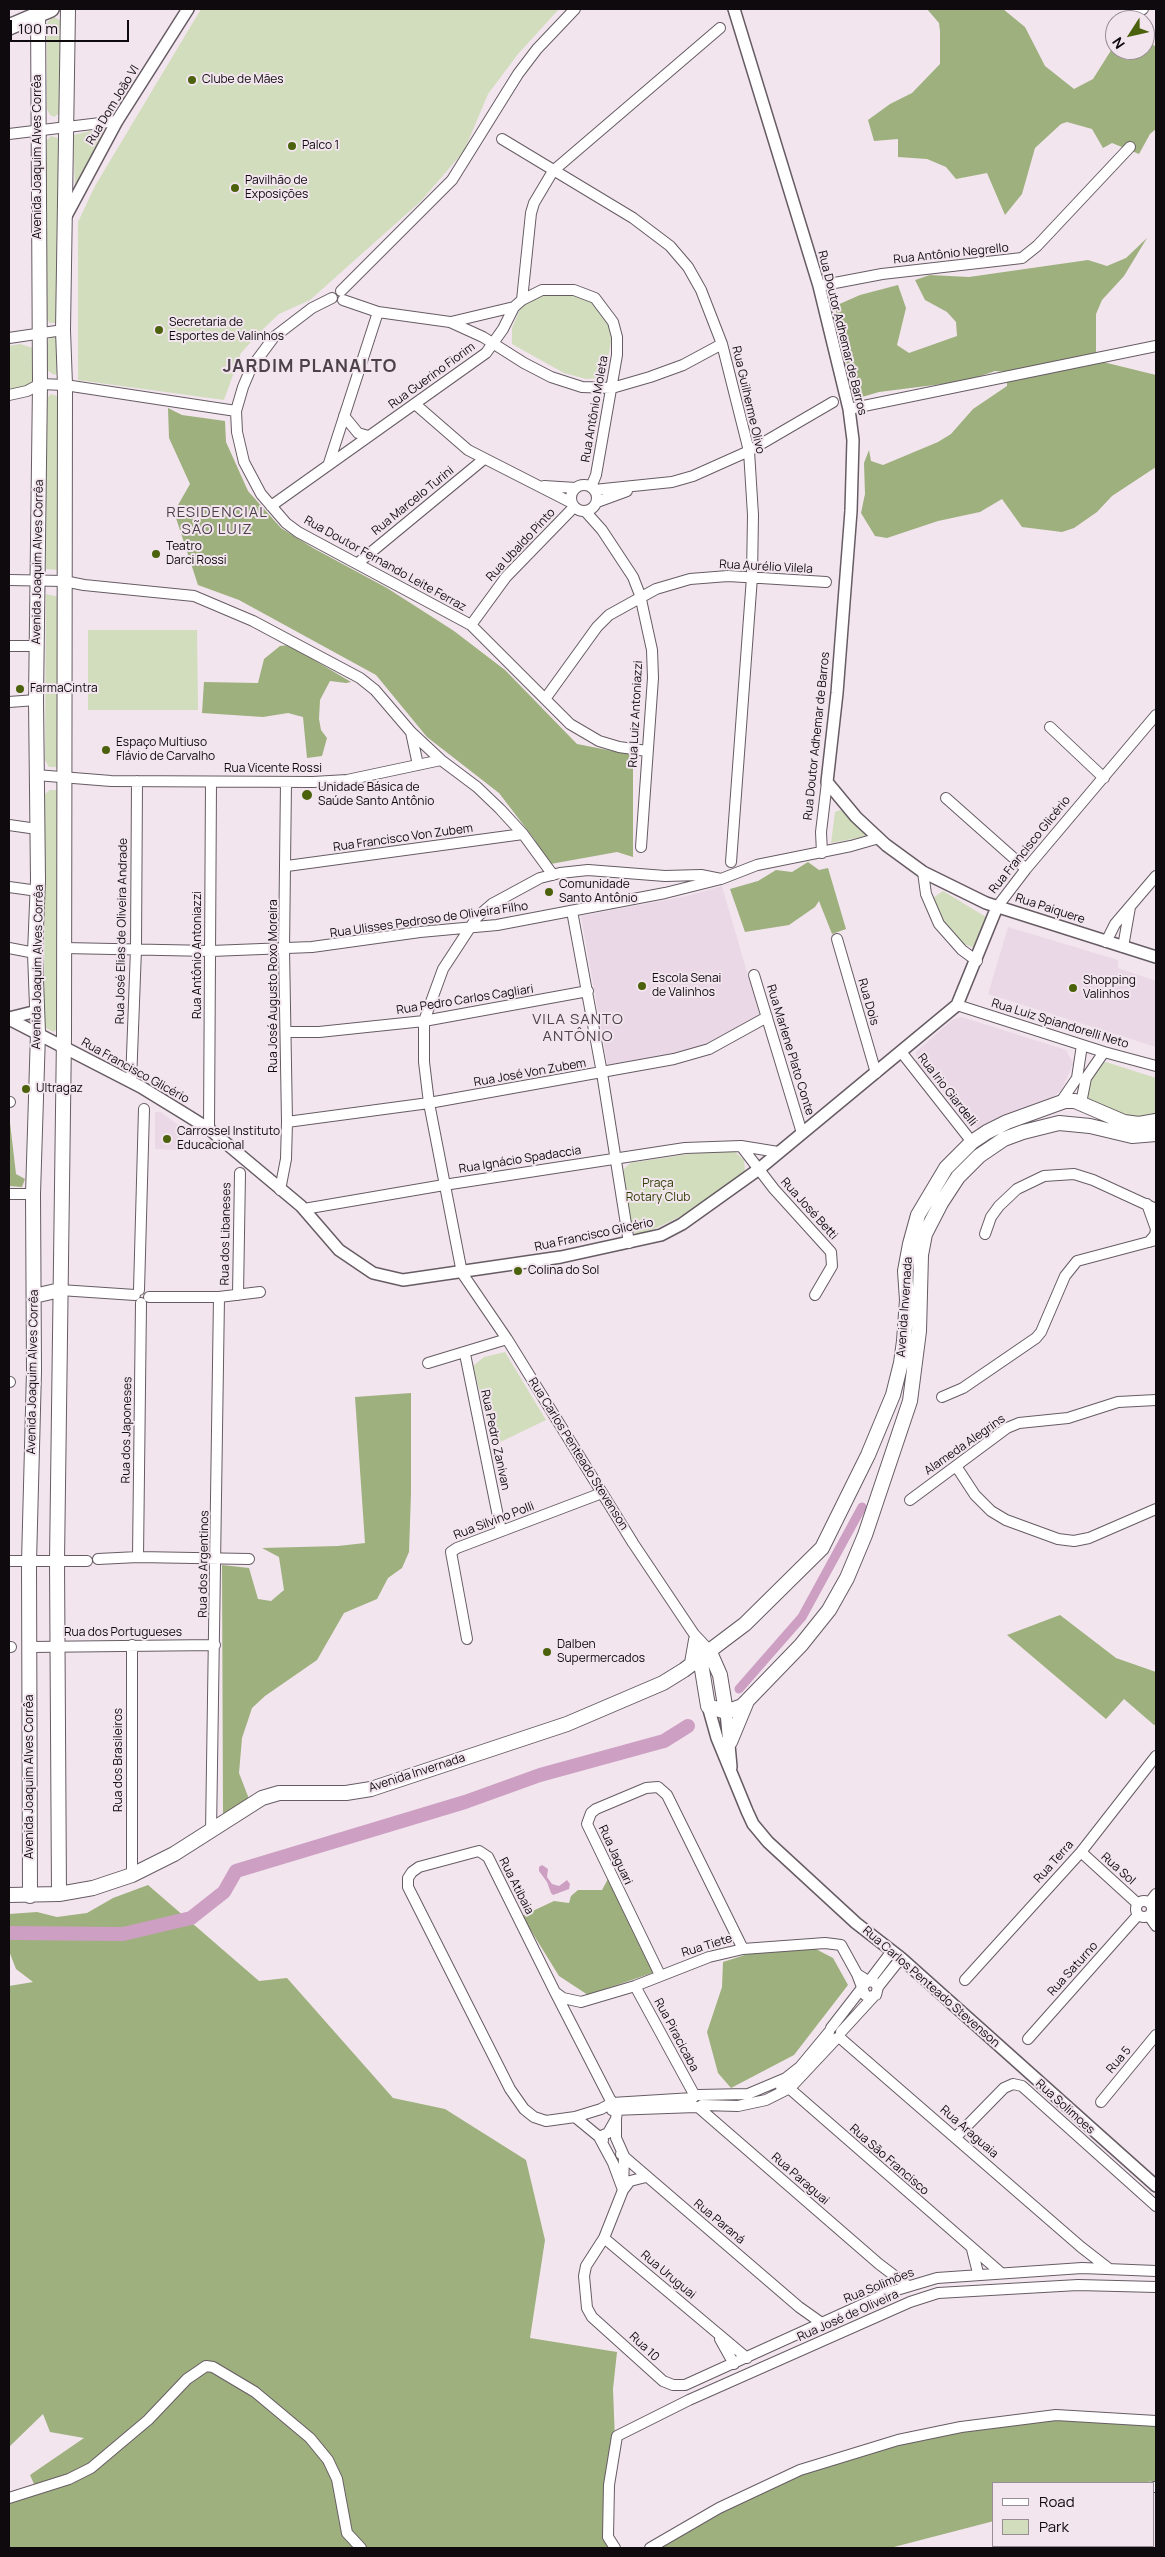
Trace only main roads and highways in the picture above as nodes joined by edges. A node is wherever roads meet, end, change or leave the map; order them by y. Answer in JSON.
{"nodes":[{"id":1,"x":51,"y":9,"type":"edge"},
{"id":2,"x":68,"y":9,"type":"edge"},
{"id":3,"x":37,"y":12,"type":"edge"},
{"id":4,"x":9,"y":27,"type":"edge"},
{"id":5,"x":1081,"y":1103,"type":"junction"},
{"id":6,"x":1156,"y":1121,"type":"edge"},
{"id":7,"x":1059,"y":1123,"type":"junction"},
{"id":8,"x":1156,"y":1134,"type":"edge"},
{"id":9,"x":60,"y":1290,"type":"junction"},
{"id":10,"x":34,"y":1296,"type":"junction"},
{"id":11,"x":34,"y":1371,"type":"junction"},
{"id":12,"x":59,"y":1377,"type":"junction"},
{"id":13,"x":696,"y":1650,"type":"junction"},
{"id":14,"x":748,"y":1700,"type":"junction"},
{"id":15,"x":726,"y":1712,"type":"junction"},
{"id":16,"x":730,"y":1742,"type":"road end"},
{"id":17,"x":59,"y":1894,"type":"junction"},
{"id":18,"x":9,"y":1895,"type":"edge"},
{"id":19,"x":30,"y":1896,"type":"junction"}],
"edges":[{"from":1,"to":3,"type":"main road"},
{"from":2,"to":9,"type":"main road","name":"Avenida Joaquim Alves Corrêa"},
{"from":3,"to":4,"type":"main road"},
{"from":3,"to":10,"type":"main road","name":"Avenida Joaquim Alves Corrêa"},
{"from":5,"to":6,"type":"main road","name":"Avenida Invernada"},
{"from":5,"to":7,"type":"main road"},
{"from":5,"to":13,"type":"main road","name":"Avenida Invernada"},
{"from":7,"to":8,"type":"main road","name":"Avenida Invernada"},
{"from":7,"to":14,"type":"main road","name":"Avenida Invernada"},
{"from":9,"to":10,"type":"main road"},
{"from":9,"to":12,"type":"main road","name":"Avenida Joaquim Alves Corrêa"},
{"from":10,"to":11,"type":"main road","name":"Avenida Joaquim Alves Corrêa"},
{"from":11,"to":12,"type":"main road"},
{"from":11,"to":19,"type":"main road","name":"Avenida Joaquim Alves Corrêa"},
{"from":12,"to":17,"type":"main road","name":"Avenida Joaquim Alves Corrêa"},
{"from":13,"to":15,"type":"main road","name":"Rua Carlos Penteado Stevenson"},
{"from":13,"to":15,"type":"main road","name":"Rua Carlos Penteado Stevenson"},
{"from":13,"to":17,"type":"main road","name":"Avenida Invernada"},
{"from":14,"to":15,"type":"main road","name":"Avenida Invernada"},
{"from":14,"to":16,"type":"main road"},
{"from":17,"to":19,"type":"main road","name":"Avenida Invernada"},
{"from":18,"to":19,"type":"main road","name":"Avenida Invernada"}]}
